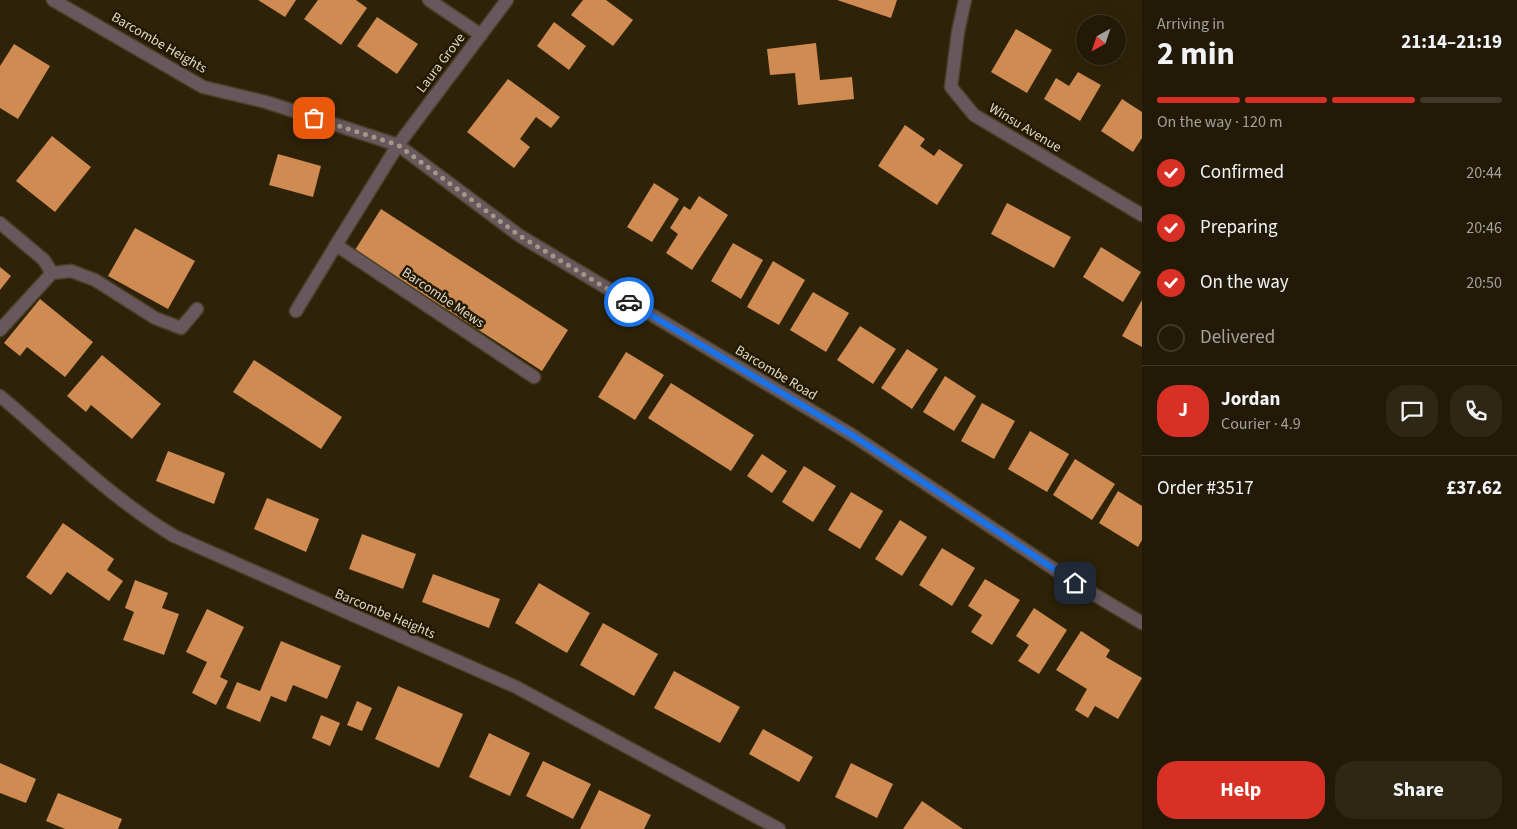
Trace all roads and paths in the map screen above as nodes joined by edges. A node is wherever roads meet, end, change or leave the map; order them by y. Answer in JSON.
{"nodes":[{"id":1,"x":53,"y":0,"type":"edge"},
{"id":2,"x":429,"y":0,"type":"edge"},
{"id":3,"x":507,"y":0,"type":"edge"},
{"id":4,"x":965,"y":0,"type":"edge"},
{"id":5,"x":481,"y":35,"type":"junction"},
{"id":6,"x":398,"y":145,"type":"junction"},
{"id":7,"x":1142,"y":215,"type":"edge"},
{"id":8,"x":0,"y":222,"type":"edge"},
{"id":9,"x":336,"y":244,"type":"junction"},
{"id":10,"x":52,"y":273,"type":"junction"},
{"id":11,"x":197,"y":309,"type":"dead end"},
{"id":12,"x":296,"y":311,"type":"dead end"},
{"id":13,"x":0,"y":330,"type":"edge"},
{"id":14,"x":534,"y":377,"type":"dead end"},
{"id":15,"x":0,"y":396,"type":"edge"},
{"id":16,"x":1142,"y":622,"type":"edge"},
{"id":17,"x":779,"y":829,"type":"edge"}],
"edges":[{"from":1,"to":6,"type":"street","name":"Barcombe Heights"},
{"from":2,"to":5,"type":"street"},
{"from":3,"to":5,"type":"street","name":"Laura Grove"},
{"from":4,"to":7,"type":"street","name":"Winsu Avenue"},
{"from":5,"to":6,"type":"street","name":"Laura Grove"},
{"from":6,"to":9,"type":"street"},
{"from":6,"to":16,"type":"street","name":"Barcombe Road"},
{"from":8,"to":10,"type":"street"},
{"from":9,"to":12,"type":"street"},
{"from":9,"to":14,"type":"street","name":"Barcombe Mews"},
{"from":10,"to":11,"type":"street"},
{"from":10,"to":13,"type":"street"},
{"from":15,"to":17,"type":"street","name":"Barcombe Heights"}]}
